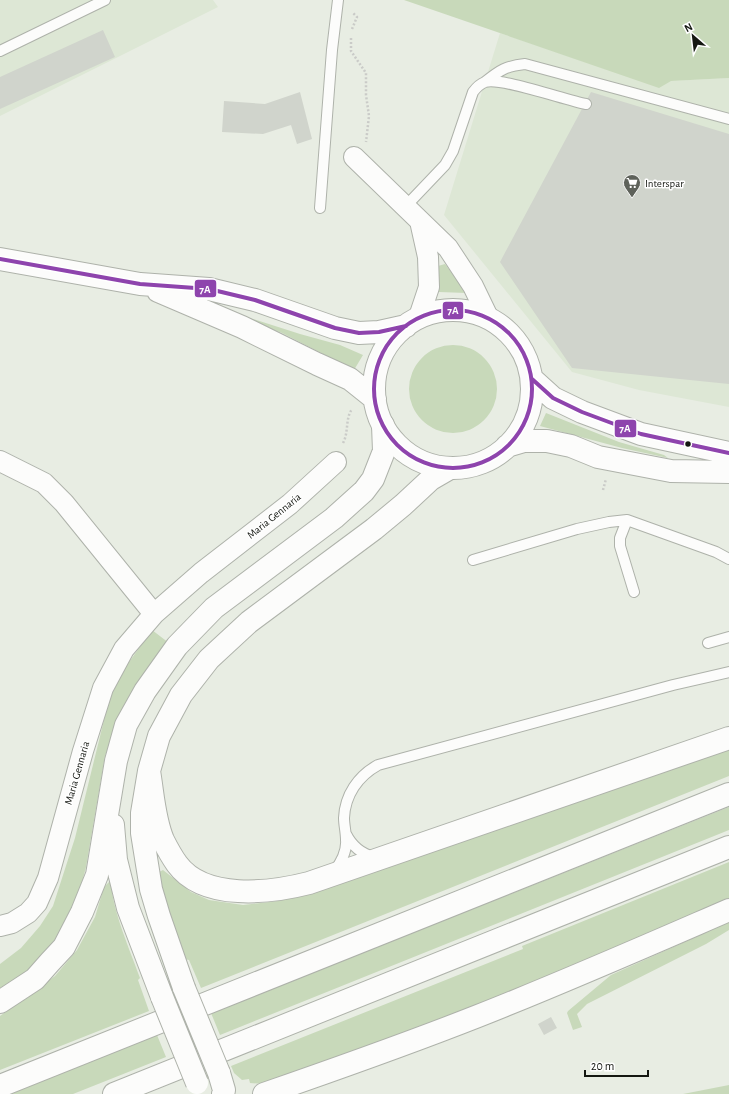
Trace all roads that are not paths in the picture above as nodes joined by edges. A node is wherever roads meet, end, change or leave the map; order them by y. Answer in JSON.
{"nodes":[{"id":1,"x":105,"y":0,"type":"edge"},
{"id":2,"x":338,"y":0,"type":"edge"},
{"id":3,"x":0,"y":51,"type":"edge"},
{"id":4,"x":485,"y":82,"type":"junction"},
{"id":5,"x":586,"y":104,"type":"dead end"},
{"id":6,"x":729,"y":119,"type":"edge"},
{"id":7,"x":360,"y":152,"type":"road end"},
{"id":8,"x":405,"y":207,"type":"junction"},
{"id":9,"x":320,"y":208,"type":"dead end"},
{"id":10,"x":420,"y":221,"type":"junction"},
{"id":11,"x":0,"y":259,"type":"edge"},
{"id":12,"x":140,"y":284,"type":"junction"},
{"id":13,"x":488,"y":318,"type":"junction"},
{"id":14,"x":412,"y":322,"type":"junction"},
{"id":15,"x":532,"y":379,"type":"junction"},
{"id":16,"x":374,"y":400,"type":"junction"},
{"id":17,"x":383,"y":425,"type":"junction"},
{"id":18,"x":507,"y":446,"type":"junction"},
{"id":19,"x":729,"y":453,"type":"edge"},
{"id":20,"x":0,"y":461,"type":"edge"},
{"id":21,"x":336,"y":462,"type":"road end"},
{"id":22,"x":450,"y":468,"type":"junction"},
{"id":23,"x":729,"y":472,"type":"edge"},
{"id":24,"x":627,"y":520,"type":"junction"},
{"id":25,"x":729,"y":559,"type":"edge"},
{"id":26,"x":473,"y":560,"type":"dead end"},
{"id":27,"x":634,"y":592,"type":"dead end"},
{"id":28,"x":154,"y":614,"type":"junction"},
{"id":29,"x":729,"y":637,"type":"edge"},
{"id":30,"x":708,"y":643,"type":"dead end"},
{"id":31,"x":729,"y":672,"type":"edge"},
{"id":32,"x":729,"y":738,"type":"edge"},
{"id":33,"x":149,"y":771,"type":"junction"},
{"id":34,"x":111,"y":794,"type":"junction"},
{"id":35,"x":729,"y":794,"type":"edge"},
{"id":36,"x":346,"y":834,"type":"junction"},
{"id":37,"x":729,"y":847,"type":"edge"},
{"id":38,"x":380,"y":858,"type":"junction"},
{"id":39,"x":330,"y":876,"type":"junction"},
{"id":40,"x":729,"y":910,"type":"edge"},
{"id":41,"x":0,"y":926,"type":"edge"},
{"id":42,"x":0,"y":1002,"type":"edge"},
{"id":43,"x":0,"y":1086,"type":"edge"},
{"id":44,"x":201,"y":1088,"type":"edge"},
{"id":45,"x":114,"y":1094,"type":"edge"},
{"id":46,"x":223,"y":1094,"type":"edge"},
{"id":47,"x":264,"y":1094,"type":"edge"}],
"edges":[{"from":1,"to":3,"type":"lane"},
{"from":2,"to":9,"type":"lane"},
{"from":4,"to":5,"type":"lane"},
{"from":4,"to":6,"type":"lane"},
{"from":4,"to":8,"type":"lane"},
{"from":7,"to":8,"type":"street"},
{"from":8,"to":10,"type":"street"},
{"from":10,"to":13,"type":"street"},
{"from":10,"to":14,"type":"street"},
{"from":11,"to":12,"type":"main road"},
{"from":12,"to":14,"type":"main road"},
{"from":12,"to":16,"type":"main road"},
{"from":13,"to":14,"type":"main road"},
{"from":13,"to":15,"type":"main road"},
{"from":14,"to":16,"type":"main road"},
{"from":15,"to":18,"type":"main road"},
{"from":15,"to":19,"type":"main road"},
{"from":16,"to":17,"type":"main road"},
{"from":17,"to":22,"type":"main road"},
{"from":17,"to":34,"type":"main road"},
{"from":18,"to":22,"type":"main road"},
{"from":18,"to":23,"type":"main road"},
{"from":20,"to":28,"type":"street"},
{"from":21,"to":28,"type":"street","name":"Maria Gennaria"},
{"from":22,"to":33,"type":"main road"},
{"from":24,"to":25,"type":"lane"},
{"from":24,"to":26,"type":"lane"},
{"from":24,"to":27,"type":"lane"},
{"from":28,"to":41,"type":"street","name":"Maria Gennaria"},
{"from":29,"to":30,"type":"lane"},
{"from":31,"to":36,"type":"lane"},
{"from":32,"to":38,"type":"main road"},
{"from":33,"to":39,"type":"main road"},
{"from":33,"to":46,"type":"main road","bridge":true},
{"from":34,"to":42,"type":"main road"},
{"from":34,"to":44,"type":"main road","bridge":true},
{"from":35,"to":43,"type":"main road"},
{"from":36,"to":38,"type":"lane"},
{"from":36,"to":39,"type":"lane"},
{"from":37,"to":45,"type":"main road"},
{"from":38,"to":39,"type":"main road"},
{"from":40,"to":47,"type":"main road"}]}
